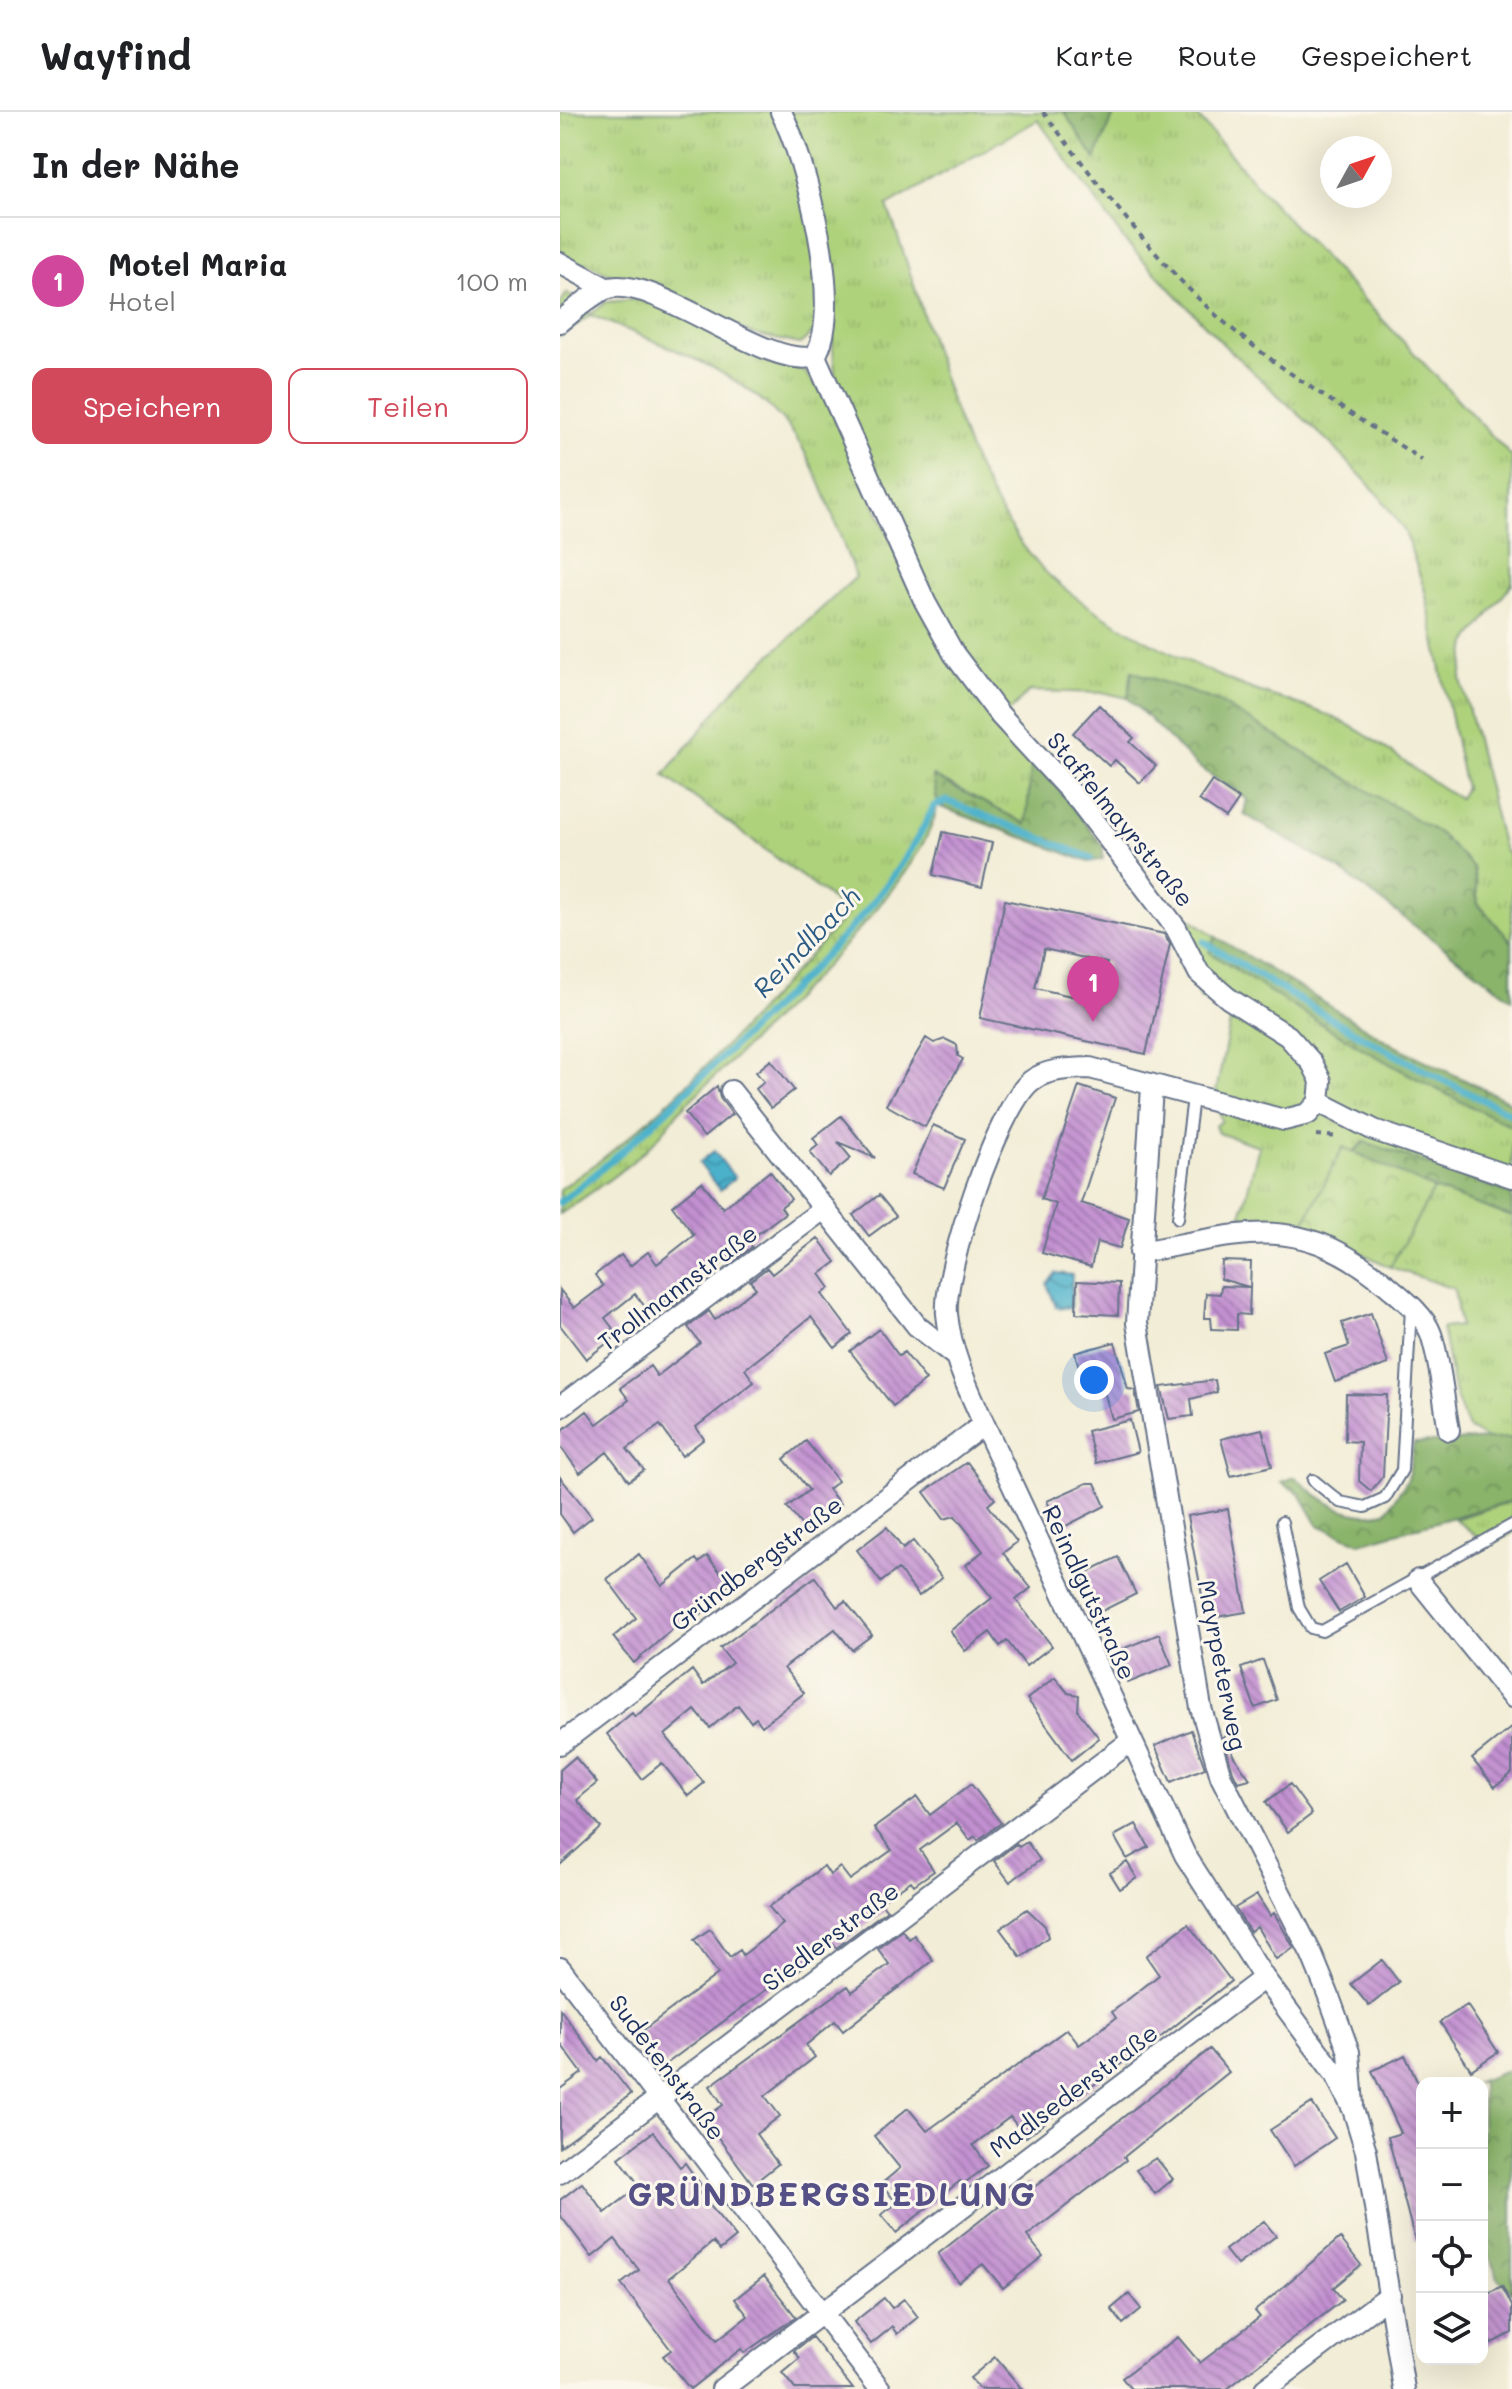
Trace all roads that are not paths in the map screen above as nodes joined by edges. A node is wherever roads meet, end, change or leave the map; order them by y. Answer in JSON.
{"nodes":[{"id":1,"x":781,"y":112,"type":"edge"},
{"id":2,"x":560,"y":263,"type":"edge"},
{"id":3,"x":606,"y":288,"type":"junction"},
{"id":4,"x":560,"y":322,"type":"edge"},
{"id":5,"x":815,"y":356,"type":"junction"},
{"id":6,"x":1152,"y":1087,"type":"junction"},
{"id":7,"x":731,"y":1091,"type":"dead end"},
{"id":8,"x":1193,"y":1097,"type":"junction"},
{"id":9,"x":1319,"y":1102,"type":"junction"},
{"id":10,"x":1512,"y":1177,"type":"edge"},
{"id":11,"x":825,"y":1208,"type":"junction"},
{"id":12,"x":1178,"y":1218,"type":"dead end"},
{"id":13,"x":1140,"y":1252,"type":"junction"},
{"id":14,"x":1411,"y":1306,"type":"junction"},
{"id":15,"x":954,"y":1355,"type":"junction"},
{"id":16,"x":560,"y":1407,"type":"edge"},
{"id":17,"x":984,"y":1424,"type":"junction"},
{"id":18,"x":1449,"y":1430,"type":"dead end"},
{"id":19,"x":1313,"y":1480,"type":"dead end"},
{"id":20,"x":1282,"y":1522,"type":"dead end"},
{"id":21,"x":1512,"y":1525,"type":"edge"},
{"id":22,"x":1418,"y":1580,"type":"junction"},
{"id":23,"x":1512,"y":1697,"type":"edge"},
{"id":24,"x":1131,"y":1741,"type":"junction"},
{"id":25,"x":560,"y":1744,"type":"edge"},
{"id":26,"x":560,"y":1968,"type":"edge"},
{"id":27,"x":1264,"y":1978,"type":"junction"},
{"id":28,"x":658,"y":2099,"type":"junction"},
{"id":29,"x":1353,"y":2109,"type":"junction"},
{"id":30,"x":560,"y":2173,"type":"edge"},
{"id":31,"x":1390,"y":2295,"type":"junction"},
{"id":32,"x":823,"y":2313,"type":"junction"},
{"id":33,"x":722,"y":2389,"type":"edge"},
{"id":34,"x":880,"y":2389,"type":"edge"},
{"id":35,"x":1265,"y":2389,"type":"edge"},
{"id":36,"x":1404,"y":2389,"type":"edge"}],
"edges":[{"from":1,"to":5,"type":"street"},
{"from":2,"to":3,"type":"street"},
{"from":3,"to":4,"type":"street"},
{"from":3,"to":5,"type":"street"},
{"from":5,"to":9,"type":"street","name":"Staffelmayrstraße"},
{"from":6,"to":8,"type":"street","name":"Reindlgutstraße"},
{"from":6,"to":13,"type":"street","name":"Mayrpeterweg"},
{"from":6,"to":15,"type":"street","name":"Reindlgutstraße"},
{"from":7,"to":11,"type":"street"},
{"from":8,"to":9,"type":"street","name":"Reindlgutstraße"},
{"from":8,"to":12,"type":"lane"},
{"from":9,"to":10,"type":"street"},
{"from":11,"to":15,"type":"street"},
{"from":11,"to":16,"type":"street","name":"Trollmannstraße"},
{"from":13,"to":14,"type":"street"},
{"from":13,"to":29,"type":"street","name":"Mayrpeterweg"},
{"from":14,"to":18,"type":"street"},
{"from":14,"to":19,"type":"lane"},
{"from":15,"to":17,"type":"street","name":"Reindlgutstraße"},
{"from":17,"to":24,"type":"street","name":"Reindlgutstraße"},
{"from":17,"to":25,"type":"street","name":"Gründbergstraße"},
{"from":20,"to":22,"type":"lane"},
{"from":21,"to":22,"type":"lane"},
{"from":22,"to":23,"type":"street"},
{"from":24,"to":27,"type":"street","name":"Reindlgutstraße"},
{"from":24,"to":28,"type":"street","name":"Siedlerstraße"},
{"from":26,"to":28,"type":"street","name":"Sudetenstraße"},
{"from":27,"to":29,"type":"street","name":"Reindlgutstraße"},
{"from":27,"to":32,"type":"street","name":"Madlsederstraße"},
{"from":28,"to":30,"type":"street","name":"Siedlerstraße"},
{"from":28,"to":32,"type":"street","name":"Sudetenstraße"},
{"from":29,"to":31,"type":"street","name":"Reindlgutstraße"},
{"from":31,"to":35,"type":"street"},
{"from":31,"to":36,"type":"street","name":"Reindlgutstraße"},
{"from":32,"to":33,"type":"street","name":"Madlsederstraße"},
{"from":32,"to":34,"type":"street","name":"Sudetenstraße"}]}
